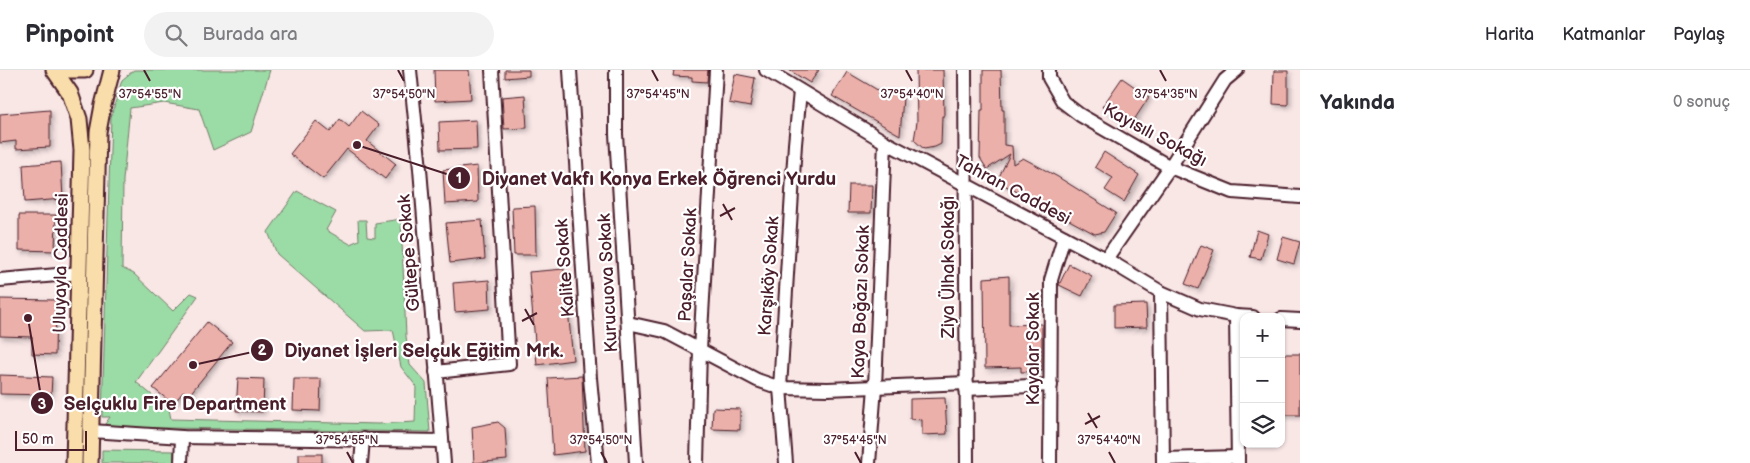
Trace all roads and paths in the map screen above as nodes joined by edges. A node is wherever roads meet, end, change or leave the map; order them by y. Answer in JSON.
{"nodes":[{"id":1,"x":54,"y":70,"type":"edge"},
{"id":2,"x":65,"y":70,"type":"edge"},
{"id":3,"x":85,"y":70,"type":"edge"},
{"id":4,"x":112,"y":70,"type":"edge"},
{"id":5,"x":410,"y":70,"type":"edge"},
{"id":6,"x":492,"y":70,"type":"edge"},
{"id":7,"x":570,"y":70,"type":"edge"},
{"id":8,"x":616,"y":70,"type":"edge"},
{"id":9,"x":716,"y":70,"type":"edge"},
{"id":10,"x":766,"y":70,"type":"edge"},
{"id":11,"x":965,"y":70,"type":"edge"},
{"id":12,"x":1049,"y":70,"type":"edge"},
{"id":13,"x":1237,"y":70,"type":"edge"},
{"id":14,"x":800,"y":91,"type":"junction"},
{"id":15,"x":885,"y":142,"type":"junction"},
{"id":16,"x":1170,"y":167,"type":"junction"},
{"id":17,"x":965,"y":184,"type":"junction"},
{"id":18,"x":1300,"y":197,"type":"edge"},
{"id":19,"x":1064,"y":237,"type":"junction"},
{"id":20,"x":1106,"y":259,"type":"junction"},
{"id":21,"x":80,"y":273,"type":"junction"},
{"id":22,"x":0,"y":280,"type":"edge"},
{"id":23,"x":1160,"y":292,"type":"junction"},
{"id":24,"x":1236,"y":316,"type":"junction"},
{"id":25,"x":1240,"y":316,"type":"edge"},
{"id":26,"x":1285,"y":318,"type":"edge"},
{"id":27,"x":1300,"y":320,"type":"edge"},
{"id":28,"x":628,"y":323,"type":"junction"},
{"id":29,"x":700,"y":350,"type":"junction"},
{"id":30,"x":436,"y":372,"type":"junction"},
{"id":31,"x":1050,"y":385,"type":"junction"},
{"id":32,"x":966,"y":386,"type":"junction"},
{"id":33,"x":875,"y":387,"type":"junction"},
{"id":34,"x":780,"y":388,"type":"junction"},
{"id":35,"x":91,"y":431,"type":"junction"},
{"id":36,"x":182,"y":436,"type":"junction"},
{"id":37,"x":363,"y":439,"type":"junction"},
{"id":38,"x":442,"y":441,"type":"junction"},
{"id":39,"x":1238,"y":460,"type":"edge"},
{"id":40,"x":1163,"y":461,"type":"edge"},
{"id":41,"x":74,"y":463,"type":"edge"},
{"id":42,"x":90,"y":463,"type":"edge"},
{"id":43,"x":182,"y":463,"type":"edge"},
{"id":44,"x":361,"y":463,"type":"edge"},
{"id":45,"x":444,"y":463,"type":"edge"},
{"id":46,"x":598,"y":463,"type":"edge"},
{"id":47,"x":636,"y":463,"type":"edge"},
{"id":48,"x":697,"y":463,"type":"edge"},
{"id":49,"x":786,"y":463,"type":"edge"},
{"id":50,"x":869,"y":463,"type":"edge"},
{"id":51,"x":967,"y":463,"type":"edge"},
{"id":52,"x":1050,"y":463,"type":"edge"}],
"edges":[{"from":1,"to":21,"type":"main road","name":"Uluyayla Caddesi"},
{"from":2,"to":3,"type":"main road"},
{"from":4,"to":35,"type":"main road","name":"Uluyayla Caddesi"},
{"from":5,"to":30,"type":"street","name":"Gültepe Sokak"},
{"from":6,"to":30,"type":"street"},
{"from":7,"to":46,"type":"street","name":"Kalite Sokak"},
{"from":8,"to":28,"type":"street","name":"Kurucuova Sokak"},
{"from":9,"to":29,"type":"street","name":"Paşalar Sokak"},
{"from":10,"to":14,"type":"street","name":"Tahran Caddesi"},
{"from":11,"to":17,"type":"street","name":"Ziya Ülhak Sokağı"},
{"from":12,"to":16,"type":"street","name":"Kayısılı Sokağı"},
{"from":13,"to":16,"type":"street"},
{"from":14,"to":15,"type":"street","name":"Tahran Caddesi"},
{"from":14,"to":34,"type":"street","name":"Karşıköy Sokak"},
{"from":15,"to":17,"type":"street","name":"Tahran Caddesi"},
{"from":15,"to":33,"type":"street","name":"Kaya Boğazı Sokak"},
{"from":16,"to":18,"type":"street","name":"Kayısılı Sokağı"},
{"from":16,"to":20,"type":"street"},
{"from":17,"to":19,"type":"street","name":"Tahran Caddesi"},
{"from":17,"to":32,"type":"street","name":"Ziya Ülhak Sokağı"},
{"from":19,"to":20,"type":"street","name":"Tahran Caddesi"},
{"from":19,"to":31,"type":"street","name":"Kayalar Sokak"},
{"from":20,"to":23,"type":"street","name":"Tahran Caddesi"},
{"from":21,"to":22,"type":"street"},
{"from":21,"to":41,"type":"main road","name":"Uluyayla Caddesi"},
{"from":23,"to":24,"type":"street","name":"Tahran Caddesi"},
{"from":23,"to":40,"type":"street"},
{"from":24,"to":25,"type":"street","name":"Tahran Caddesi"},
{"from":24,"to":39,"type":"street"},
{"from":26,"to":27,"type":"street"},
{"from":28,"to":29,"type":"street"},
{"from":28,"to":47,"type":"street","name":"Kurucuova Sokak"},
{"from":29,"to":34,"type":"street"},
{"from":29,"to":48,"type":"street","name":"Paşalar Sokak"},
{"from":30,"to":38,"type":"street","name":"Gültepe Sokak"},
{"from":31,"to":32,"type":"street"},
{"from":31,"to":52,"type":"street","name":"Kayalar Sokak"},
{"from":32,"to":33,"type":"street"},
{"from":32,"to":51,"type":"street","name":"Ziya Ülhak Sokağı"},
{"from":33,"to":34,"type":"street"},
{"from":33,"to":50,"type":"street","name":"Kaya Boğazı Sokak"},
{"from":34,"to":49,"type":"street","name":"Karşıköy Sokak"},
{"from":35,"to":36,"type":"street"},
{"from":35,"to":42,"type":"main road","name":"Uluyayla Caddesi"},
{"from":36,"to":37,"type":"street"},
{"from":36,"to":43,"type":"street"},
{"from":37,"to":38,"type":"street"},
{"from":37,"to":44,"type":"street"},
{"from":38,"to":45,"type":"street","name":"Gültepe Sokak"},
{"from":39,"to":40,"type":"street"}]}
